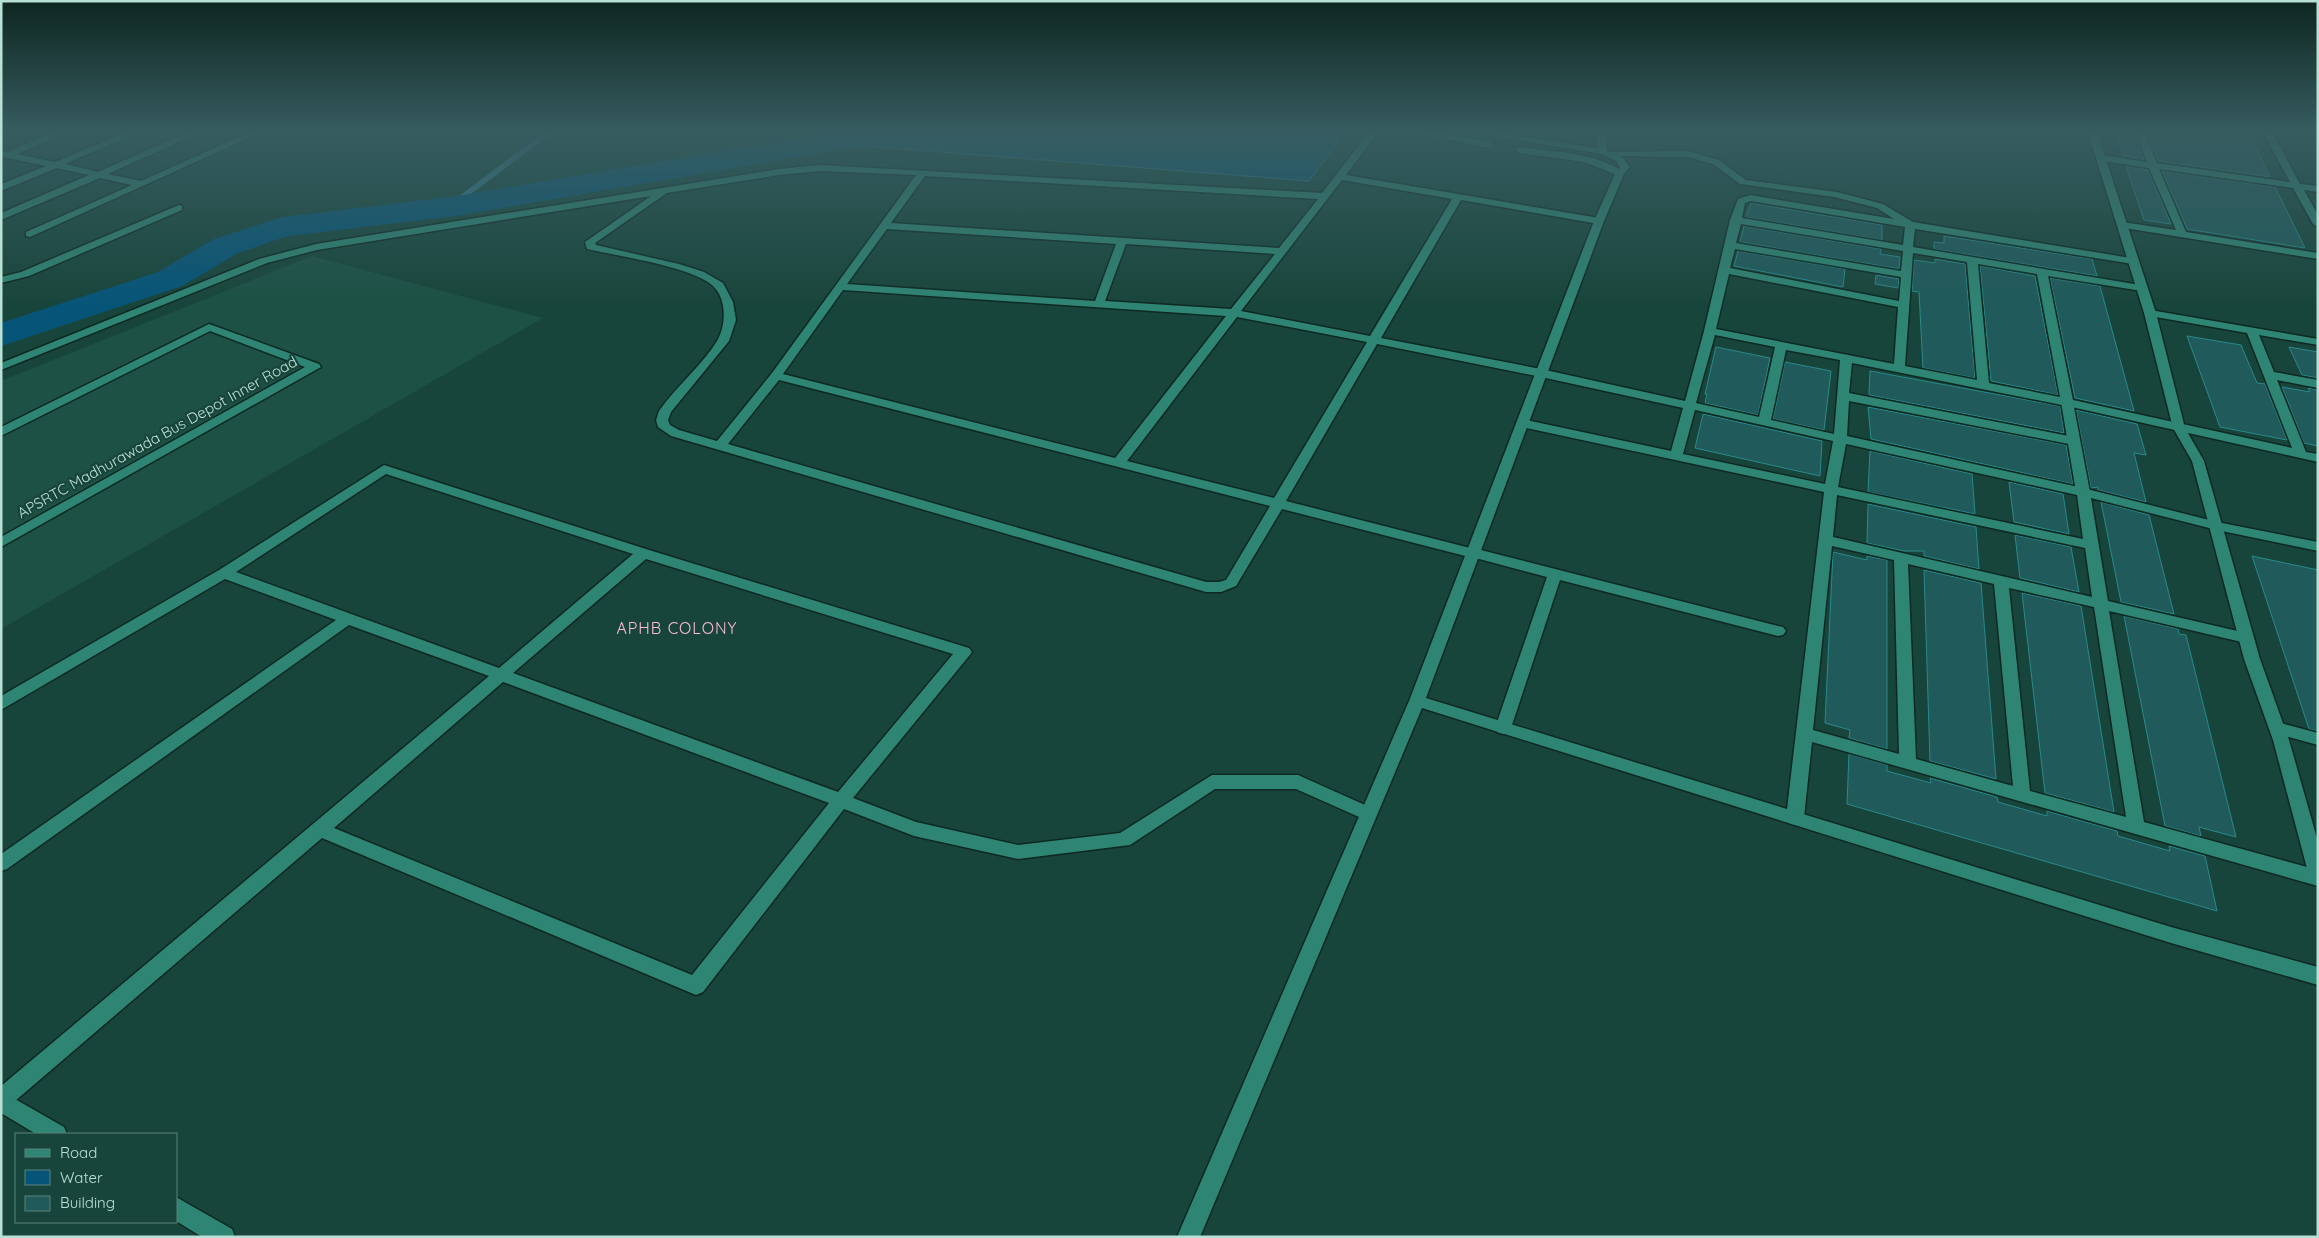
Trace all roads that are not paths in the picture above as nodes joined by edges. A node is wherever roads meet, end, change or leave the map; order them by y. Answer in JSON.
{"nodes":[{"id":1,"x":64,"y":190,"type":"edge"},
{"id":2,"x":129,"y":190,"type":"edge"},
{"id":3,"x":671,"y":190,"type":"edge"},
{"id":4,"x":910,"y":190,"type":"edge"},
{"id":5,"x":1215,"y":190,"type":"edge"},
{"id":6,"x":1329,"y":190,"type":"edge"},
{"id":7,"x":1417,"y":190,"type":"edge"},
{"id":8,"x":1613,"y":190,"type":"edge"},
{"id":9,"x":1802,"y":190,"type":"edge"},
{"id":10,"x":2111,"y":190,"type":"edge"},
{"id":11,"x":2163,"y":190,"type":"edge"},
{"id":12,"x":2299,"y":190,"type":"edge"},
{"id":13,"x":664,"y":191,"type":"junction"},
{"id":14,"x":1324,"y":196,"type":"junction"},
{"id":15,"x":1458,"y":197,"type":"junction"},
{"id":16,"x":179,"y":208,"type":"dead end"},
{"id":17,"x":1,"y":217,"type":"edge"},
{"id":18,"x":1735,"y":220,"type":"junction"},
{"id":19,"x":1599,"y":221,"type":"junction"},
{"id":20,"x":2318,"y":224,"type":"edge"},
{"id":21,"x":1910,"y":225,"type":"junction"},
{"id":22,"x":2122,"y":225,"type":"junction"},
{"id":23,"x":884,"y":226,"type":"junction"},
{"id":24,"x":30,"y":234,"type":"dead end"},
{"id":25,"x":2183,"y":236,"type":"junction"},
{"id":26,"x":1122,"y":241,"type":"junction"},
{"id":27,"x":1729,"y":245,"type":"junction"},
{"id":28,"x":1908,"y":249,"type":"junction"},
{"id":29,"x":1282,"y":251,"type":"junction"},
{"id":30,"x":2318,"y":256,"type":"edge"},
{"id":31,"x":1972,"y":260,"type":"junction"},
{"id":32,"x":2133,"y":261,"type":"junction"},
{"id":33,"x":1724,"y":270,"type":"junction"},
{"id":34,"x":2042,"y":272,"type":"junction"},
{"id":35,"x":1906,"y":276,"type":"junction"},
{"id":36,"x":1,"y":280,"type":"edge"},
{"id":37,"x":840,"y":287,"type":"junction"},
{"id":38,"x":2142,"y":288,"type":"junction"},
{"id":39,"x":1099,"y":304,"type":"junction"},
{"id":40,"x":1904,"y":305,"type":"junction"},
{"id":41,"x":1234,"y":313,"type":"junction"},
{"id":42,"x":2150,"y":313,"type":"junction"},
{"id":43,"x":1710,"y":331,"type":"junction"},
{"id":44,"x":2252,"y":331,"type":"junction"},
{"id":45,"x":1374,"y":339,"type":"junction"},
{"id":46,"x":2318,"y":342,"type":"edge"},
{"id":47,"x":1781,"y":345,"type":"junction"},
{"id":48,"x":1846,"y":358,"type":"junction"},
{"id":49,"x":1,"y":367,"type":"edge"},
{"id":50,"x":1900,"y":369,"type":"junction"},
{"id":51,"x":1542,"y":373,"type":"junction"},
{"id":52,"x":2270,"y":375,"type":"junction"},
{"id":53,"x":776,"y":376,"type":"junction"},
{"id":54,"x":2318,"y":384,"type":"edge"},
{"id":55,"x":1983,"y":386,"type":"junction"},
{"id":56,"x":1844,"y":396,"type":"junction"},
{"id":57,"x":2066,"y":402,"type":"junction"},
{"id":58,"x":1690,"y":404,"type":"junction"},
{"id":59,"x":1764,"y":422,"type":"junction"},
{"id":60,"x":1522,"y":423,"type":"junction"},
{"id":61,"x":2179,"y":428,"type":"junction"},
{"id":62,"x":1,"y":432,"type":"edge"},
{"id":63,"x":1840,"y":440,"type":"junction"},
{"id":64,"x":2074,"y":441,"type":"junction"},
{"id":65,"x":720,"y":446,"type":"junction"},
{"id":66,"x":2301,"y":454,"type":"junction"},
{"id":67,"x":1676,"y":456,"type":"junction"},
{"id":68,"x":2318,"y":458,"type":"edge"},
{"id":69,"x":1119,"y":462,"type":"junction"},
{"id":70,"x":1831,"y":490,"type":"junction"},
{"id":71,"x":2083,"y":492,"type":"junction"},
{"id":72,"x":1278,"y":503,"type":"junction"},
{"id":73,"x":2217,"y":526,"type":"junction"},
{"id":74,"x":1826,"y":540,"type":"junction"},
{"id":75,"x":1,"y":543,"type":"edge"},
{"id":76,"x":2092,"y":545,"type":"junction"},
{"id":77,"x":2318,"y":547,"type":"edge"},
{"id":78,"x":644,"y":553,"type":"junction"},
{"id":79,"x":1473,"y":553,"type":"junction"},
{"id":80,"x":1901,"y":557,"type":"junction"},
{"id":81,"x":224,"y":573,"type":"junction"},
{"id":82,"x":1555,"y":574,"type":"junction"},
{"id":83,"x":2001,"y":580,"type":"junction"},
{"id":84,"x":2102,"y":603,"type":"junction"},
{"id":85,"x":347,"y":619,"type":"junction"},
{"id":86,"x":1778,"y":631,"type":"dead end"},
{"id":87,"x":2246,"y":638,"type":"junction"},
{"id":88,"x":501,"y":675,"type":"junction"},
{"id":89,"x":1417,"y":701,"type":"junction"},
{"id":90,"x":1,"y":704,"type":"edge"},
{"id":91,"x":1503,"y":728,"type":"junction"},
{"id":92,"x":2276,"y":728,"type":"junction"},
{"id":93,"x":1804,"y":734,"type":"junction"},
{"id":94,"x":2318,"y":739,"type":"edge"},
{"id":95,"x":1908,"y":763,"type":"junction"},
{"id":96,"x":2022,"y":795,"type":"junction"},
{"id":97,"x":841,"y":800,"type":"junction"},
{"id":98,"x":1368,"y":814,"type":"junction"},
{"id":99,"x":1795,"y":818,"type":"junction"},
{"id":100,"x":2136,"y":827,"type":"junction"},
{"id":101,"x":321,"y":830,"type":"junction"},
{"id":102,"x":1,"y":864,"type":"edge"},
{"id":103,"x":2318,"y":877,"type":"edge"},
{"id":104,"x":2318,"y":976,"type":"edge"},
{"id":105,"x":1,"y":1101,"type":"edge"},
{"id":106,"x":54,"y":1133,"type":"edge"},
{"id":107,"x":178,"y":1209,"type":"edge"},
{"id":108,"x":224,"y":1237,"type":"edge"},
{"id":109,"x":1188,"y":1237,"type":"edge"}],
"edges":[{"from":1,"to":17,"type":"street"},
{"from":2,"to":24,"type":"street"},
{"from":3,"to":13,"type":"street"},
{"from":4,"to":23,"type":"street"},
{"from":5,"to":14,"type":"street"},
{"from":6,"to":14,"type":"street"},
{"from":7,"to":15,"type":"street"},
{"from":8,"to":19,"type":"street"},
{"from":9,"to":21,"type":"street"},
{"from":10,"to":22,"type":"street"},
{"from":11,"to":25,"type":"street"},
{"from":12,"to":20,"type":"street"},
{"from":13,"to":49,"type":"street"},
{"from":13,"to":65,"type":"street"},
{"from":14,"to":29,"type":"street"},
{"from":15,"to":19,"type":"street"},
{"from":15,"to":45,"type":"street"},
{"from":16,"to":36,"type":"street"},
{"from":18,"to":21,"type":"street"},
{"from":18,"to":27,"type":"street"},
{"from":18,"to":28,"type":"street"},
{"from":19,"to":51,"type":"street"},
{"from":21,"to":28,"type":"street"},
{"from":21,"to":32,"type":"street"},
{"from":22,"to":25,"type":"street"},
{"from":22,"to":32,"type":"street"},
{"from":23,"to":26,"type":"street"},
{"from":23,"to":37,"type":"street"},
{"from":25,"to":30,"type":"street"},
{"from":26,"to":29,"type":"street"},
{"from":26,"to":39,"type":"street"},
{"from":27,"to":33,"type":"street"},
{"from":27,"to":35,"type":"street"},
{"from":28,"to":31,"type":"street"},
{"from":28,"to":35,"type":"street"},
{"from":29,"to":41,"type":"street"},
{"from":31,"to":34,"type":"street"},
{"from":31,"to":55,"type":"street"},
{"from":32,"to":38,"type":"street"},
{"from":33,"to":40,"type":"street"},
{"from":33,"to":43,"type":"street"},
{"from":34,"to":38,"type":"street"},
{"from":34,"to":57,"type":"street"},
{"from":35,"to":40,"type":"street"},
{"from":37,"to":39,"type":"street"},
{"from":37,"to":53,"type":"street"},
{"from":38,"to":42,"type":"street"},
{"from":39,"to":41,"type":"street"},
{"from":40,"to":50,"type":"street"},
{"from":41,"to":45,"type":"street"},
{"from":41,"to":69,"type":"street"},
{"from":42,"to":44,"type":"street"},
{"from":42,"to":61,"type":"street"},
{"from":43,"to":47,"type":"street"},
{"from":43,"to":58,"type":"street"},
{"from":44,"to":46,"type":"street"},
{"from":44,"to":52,"type":"street"},
{"from":45,"to":51,"type":"street"},
{"from":45,"to":72,"type":"street"},
{"from":47,"to":48,"type":"street"},
{"from":47,"to":59,"type":"street"},
{"from":48,"to":50,"type":"street"},
{"from":48,"to":56,"type":"street"},
{"from":50,"to":55,"type":"street"},
{"from":51,"to":58,"type":"street"},
{"from":51,"to":60,"type":"street"},
{"from":52,"to":54,"type":"street"},
{"from":52,"to":66,"type":"street"},
{"from":53,"to":65,"type":"street"},
{"from":53,"to":69,"type":"street"},
{"from":55,"to":57,"type":"street"},
{"from":56,"to":63,"type":"street"},
{"from":56,"to":64,"type":"street"},
{"from":57,"to":61,"type":"street"},
{"from":57,"to":64,"type":"street"},
{"from":58,"to":59,"type":"street"},
{"from":58,"to":67,"type":"street"},
{"from":59,"to":63,"type":"street"},
{"from":60,"to":67,"type":"street"},
{"from":60,"to":79,"type":"street"},
{"from":61,"to":66,"type":"street"},
{"from":61,"to":73,"type":"street"},
{"from":62,"to":75,"type":"street","name":"APSRTC Madhurawada Bus Depot Inner Road"},
{"from":63,"to":70,"type":"street"},
{"from":63,"to":71,"type":"street"},
{"from":64,"to":71,"type":"street"},
{"from":65,"to":72,"type":"street"},
{"from":66,"to":68,"type":"street"},
{"from":67,"to":70,"type":"street"},
{"from":69,"to":72,"type":"street"},
{"from":70,"to":74,"type":"street"},
{"from":70,"to":76,"type":"street"},
{"from":71,"to":73,"type":"street"},
{"from":71,"to":76,"type":"street"},
{"from":72,"to":79,"type":"street"},
{"from":73,"to":77,"type":"street"},
{"from":73,"to":87,"type":"street"},
{"from":74,"to":80,"type":"street"},
{"from":74,"to":93,"type":"street"},
{"from":76,"to":84,"type":"street"},
{"from":78,"to":81,"type":"street"},
{"from":78,"to":88,"type":"street"},
{"from":78,"to":97,"type":"street"},
{"from":79,"to":82,"type":"street"},
{"from":79,"to":89,"type":"street"},
{"from":80,"to":83,"type":"street"},
{"from":80,"to":95,"type":"street"},
{"from":81,"to":85,"type":"street"},
{"from":81,"to":90,"type":"street"},
{"from":82,"to":86,"type":"street"},
{"from":82,"to":91,"type":"street"},
{"from":83,"to":84,"type":"street"},
{"from":83,"to":96,"type":"street"},
{"from":84,"to":87,"type":"street"},
{"from":84,"to":100,"type":"street"},
{"from":85,"to":88,"type":"street"},
{"from":85,"to":102,"type":"street"},
{"from":87,"to":92,"type":"street"},
{"from":88,"to":97,"type":"street"},
{"from":88,"to":101,"type":"street"},
{"from":89,"to":91,"type":"street"},
{"from":89,"to":98,"type":"street"},
{"from":91,"to":99,"type":"street"},
{"from":92,"to":94,"type":"street"},
{"from":92,"to":103,"type":"street"},
{"from":93,"to":95,"type":"street"},
{"from":93,"to":99,"type":"street"},
{"from":95,"to":96,"type":"street"},
{"from":96,"to":100,"type":"street"},
{"from":97,"to":98,"type":"street"},
{"from":97,"to":101,"type":"street"},
{"from":98,"to":109,"type":"street"},
{"from":99,"to":104,"type":"street"},
{"from":100,"to":103,"type":"street"},
{"from":101,"to":105,"type":"street"},
{"from":105,"to":106,"type":"street"},
{"from":107,"to":108,"type":"street"}]}
